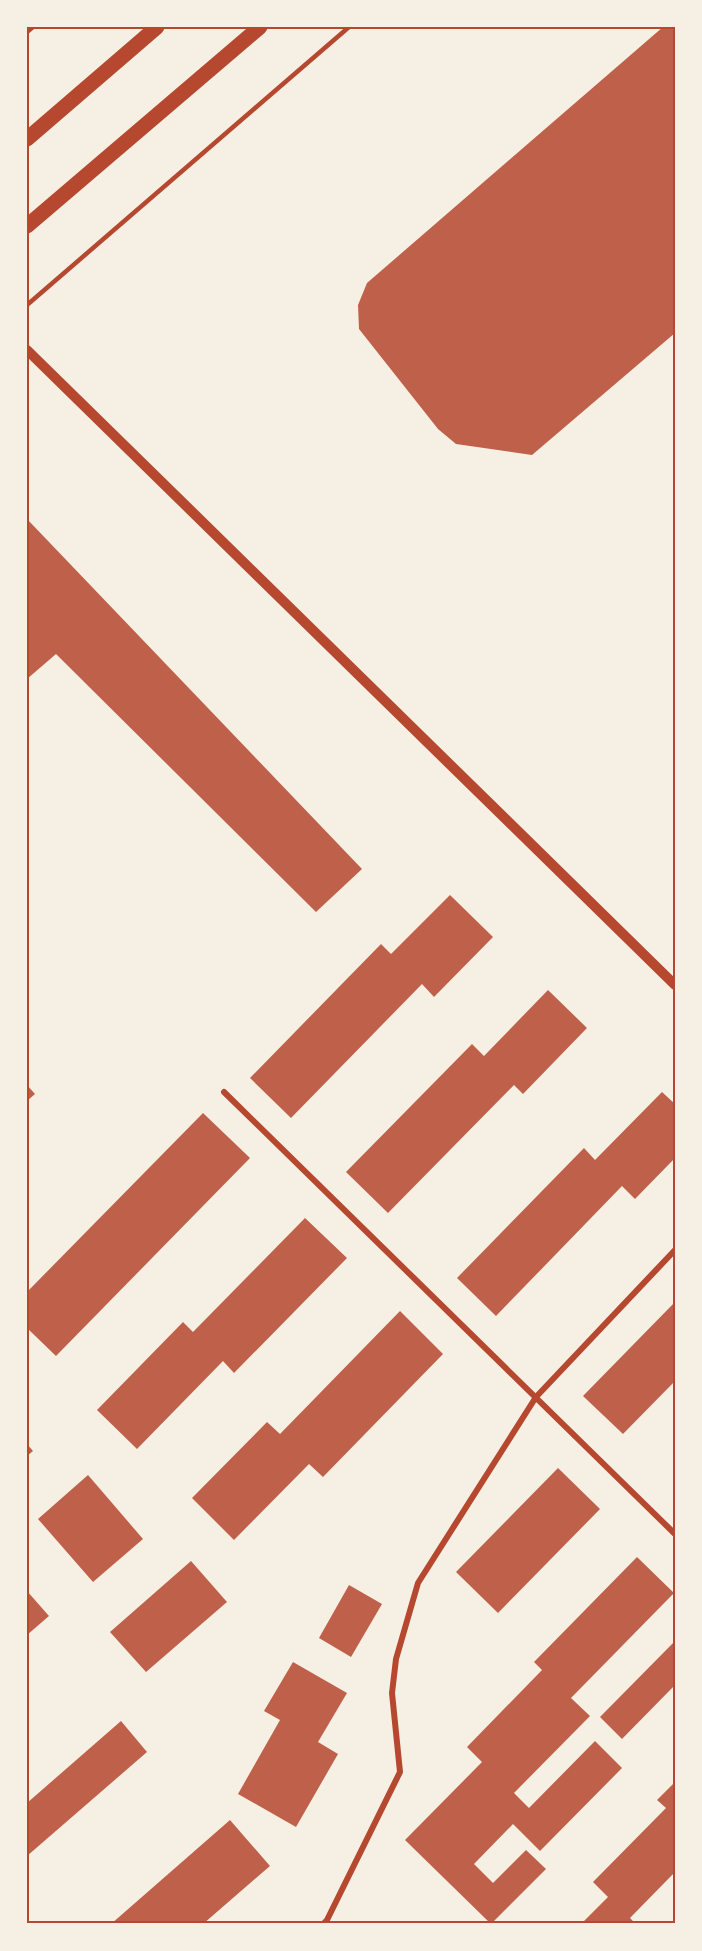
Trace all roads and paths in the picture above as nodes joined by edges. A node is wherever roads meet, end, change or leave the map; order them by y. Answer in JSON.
{"nodes":[{"id":1,"x":33,"y":27,"type":"edge"},
{"id":2,"x":157,"y":27,"type":"edge"},
{"id":3,"x":260,"y":27,"type":"edge"},
{"id":4,"x":349,"y":27,"type":"edge"},
{"id":5,"x":27,"y":32,"type":"edge"},
{"id":6,"x":27,"y":139,"type":"edge"},
{"id":7,"x":27,"y":226,"type":"edge"},
{"id":8,"x":27,"y":305,"type":"edge"},
{"id":9,"x":27,"y":350,"type":"edge"},
{"id":10,"x":675,"y":986,"type":"edge"},
{"id":11,"x":224,"y":1092,"type":"dead end"},
{"id":12,"x":675,"y":1250,"type":"edge"},
{"id":13,"x":536,"y":1397,"type":"junction"},
{"id":14,"x":675,"y":1534,"type":"edge"},
{"id":15,"x":324,"y":1924,"type":"edge"}],
"edges":[{"from":1,"to":5,"type":"lane"},
{"from":2,"to":6,"type":"main road"},
{"from":3,"to":7,"type":"main road"},
{"from":4,"to":8,"type":"lane"},
{"from":9,"to":10,"type":"street"},
{"from":11,"to":13,"type":"street"},
{"from":12,"to":13,"type":"street"},
{"from":13,"to":14,"type":"street"},
{"from":13,"to":15,"type":"street"}]}
